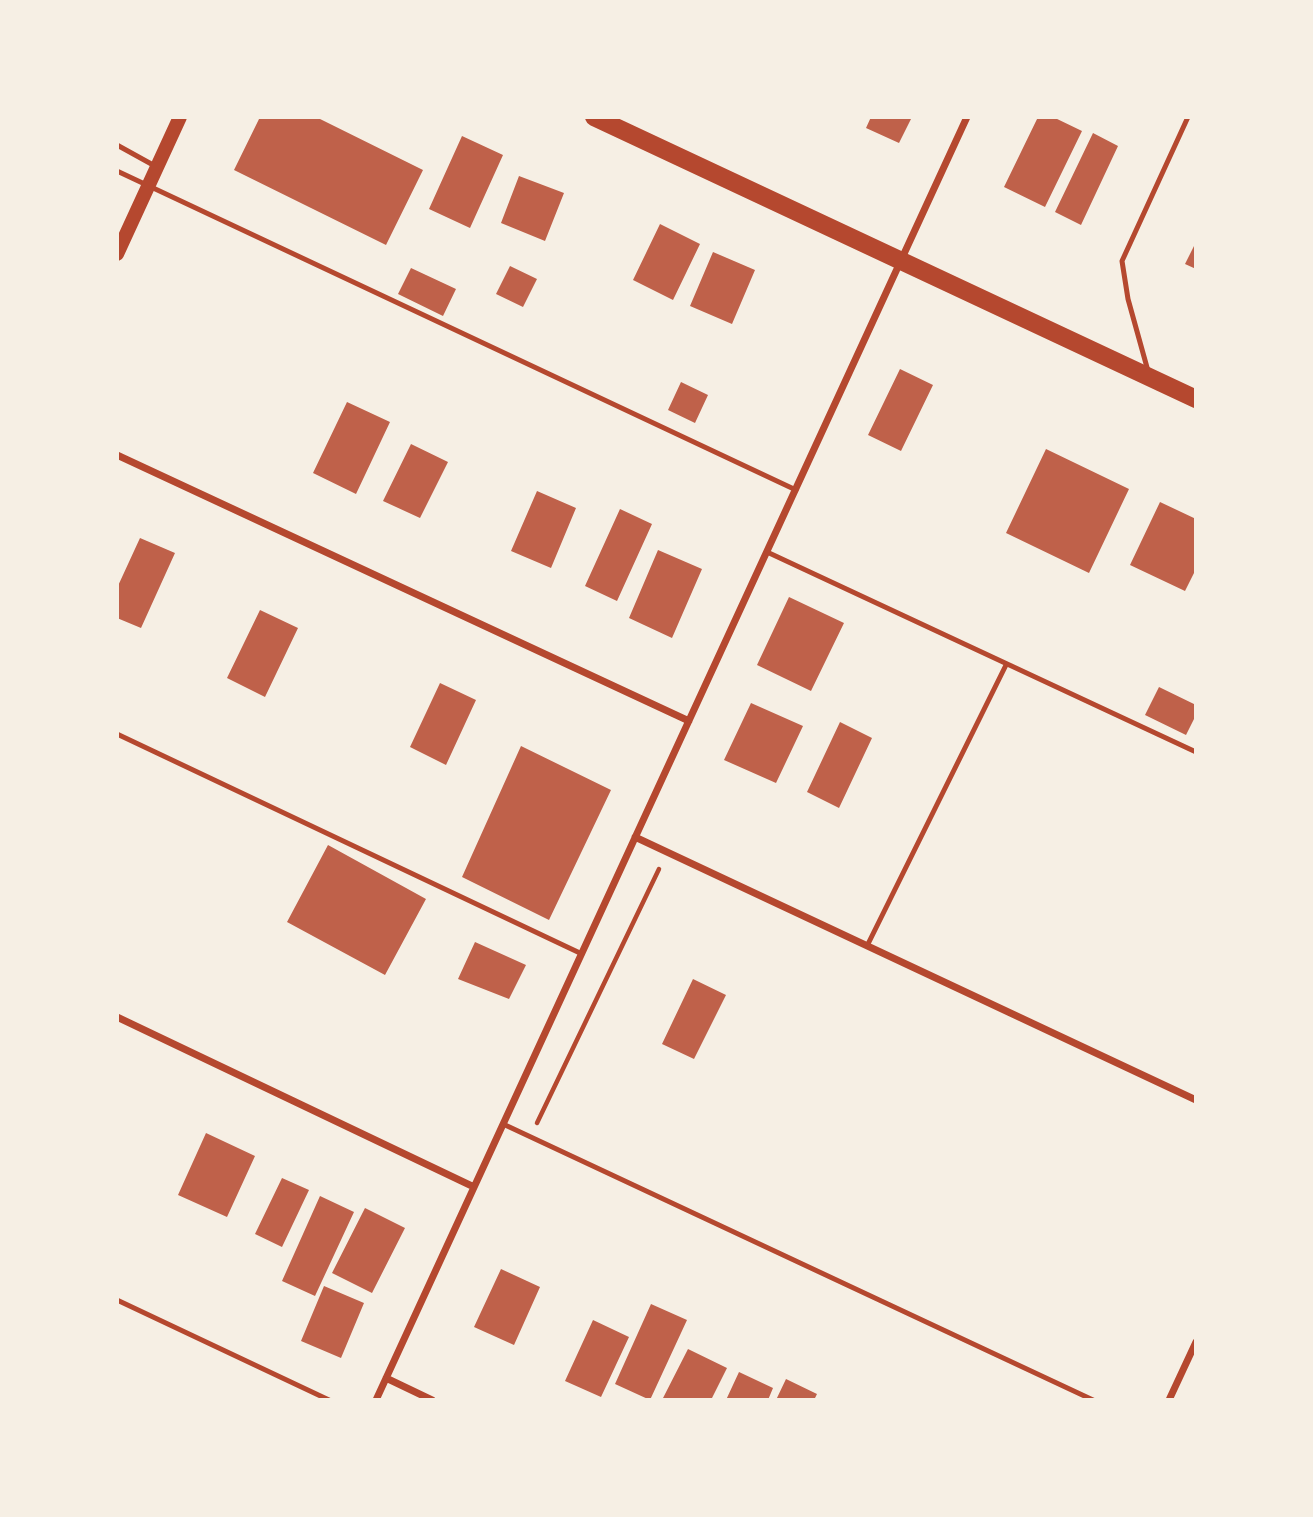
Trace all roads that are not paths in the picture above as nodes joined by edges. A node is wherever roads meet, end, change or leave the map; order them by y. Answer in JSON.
{"nodes":[{"id":1,"x":180,"y":117,"type":"edge"},
{"id":2,"x":967,"y":117,"type":"edge"},
{"id":3,"x":1188,"y":117,"type":"edge"},
{"id":4,"x":605,"y":120,"type":"edge"},
{"id":5,"x":117,"y":145,"type":"edge"},
{"id":6,"x":157,"y":167,"type":"junction"},
{"id":7,"x":117,"y":171,"type":"edge"},
{"id":8,"x":149,"y":186,"type":"junction"},
{"id":9,"x":117,"y":254,"type":"edge"},
{"id":10,"x":901,"y":261,"type":"junction"},
{"id":11,"x":1150,"y":377,"type":"junction"},
{"id":12,"x":1196,"y":399,"type":"edge"},
{"id":13,"x":117,"y":455,"type":"edge"},
{"id":14,"x":796,"y":491,"type":"junction"},
{"id":15,"x":767,"y":552,"type":"junction"},
{"id":16,"x":1006,"y":665,"type":"junction"},
{"id":17,"x":689,"y":721,"type":"junction"},
{"id":18,"x":117,"y":734,"type":"edge"},
{"id":19,"x":1196,"y":752,"type":"edge"},
{"id":20,"x":635,"y":837,"type":"junction"},
{"id":21,"x":867,"y":946,"type":"junction"},
{"id":22,"x":582,"y":954,"type":"junction"},
{"id":23,"x":117,"y":1017,"type":"edge"},
{"id":24,"x":1196,"y":1100,"type":"edge"},
{"id":25,"x":503,"y":1124,"type":"junction"},
{"id":26,"x":474,"y":1187,"type":"junction"},
{"id":27,"x":117,"y":1300,"type":"edge"},
{"id":28,"x":1196,"y":1342,"type":"edge"},
{"id":29,"x":386,"y":1378,"type":"junction"},
{"id":30,"x":329,"y":1400,"type":"edge"},
{"id":31,"x":376,"y":1400,"type":"edge"},
{"id":32,"x":432,"y":1400,"type":"edge"},
{"id":33,"x":1093,"y":1400,"type":"edge"},
{"id":34,"x":1169,"y":1400,"type":"edge"}],
"edges":[{"from":1,"to":6,"type":"main road"},
{"from":2,"to":10,"type":"street"},
{"from":3,"to":11,"type":"lane"},
{"from":4,"to":10,"type":"main road"},
{"from":5,"to":6,"type":"lane"},
{"from":6,"to":8,"type":"main road"},
{"from":7,"to":8,"type":"lane"},
{"from":8,"to":9,"type":"main road"},
{"from":8,"to":14,"type":"lane"},
{"from":10,"to":11,"type":"main road"},
{"from":10,"to":14,"type":"street"},
{"from":11,"to":12,"type":"main road"},
{"from":13,"to":17,"type":"street"},
{"from":14,"to":15,"type":"street"},
{"from":15,"to":16,"type":"lane"},
{"from":15,"to":17,"type":"street"},
{"from":16,"to":19,"type":"lane"},
{"from":16,"to":21,"type":"lane"},
{"from":17,"to":20,"type":"street"},
{"from":18,"to":22,"type":"lane"},
{"from":20,"to":21,"type":"street"},
{"from":20,"to":22,"type":"street"},
{"from":21,"to":24,"type":"street"},
{"from":22,"to":25,"type":"street"},
{"from":23,"to":26,"type":"street"},
{"from":25,"to":26,"type":"street"},
{"from":25,"to":33,"type":"lane"},
{"from":26,"to":29,"type":"street"},
{"from":27,"to":30,"type":"lane"},
{"from":28,"to":34,"type":"street"},
{"from":29,"to":31,"type":"street"},
{"from":29,"to":32,"type":"street"}]}
